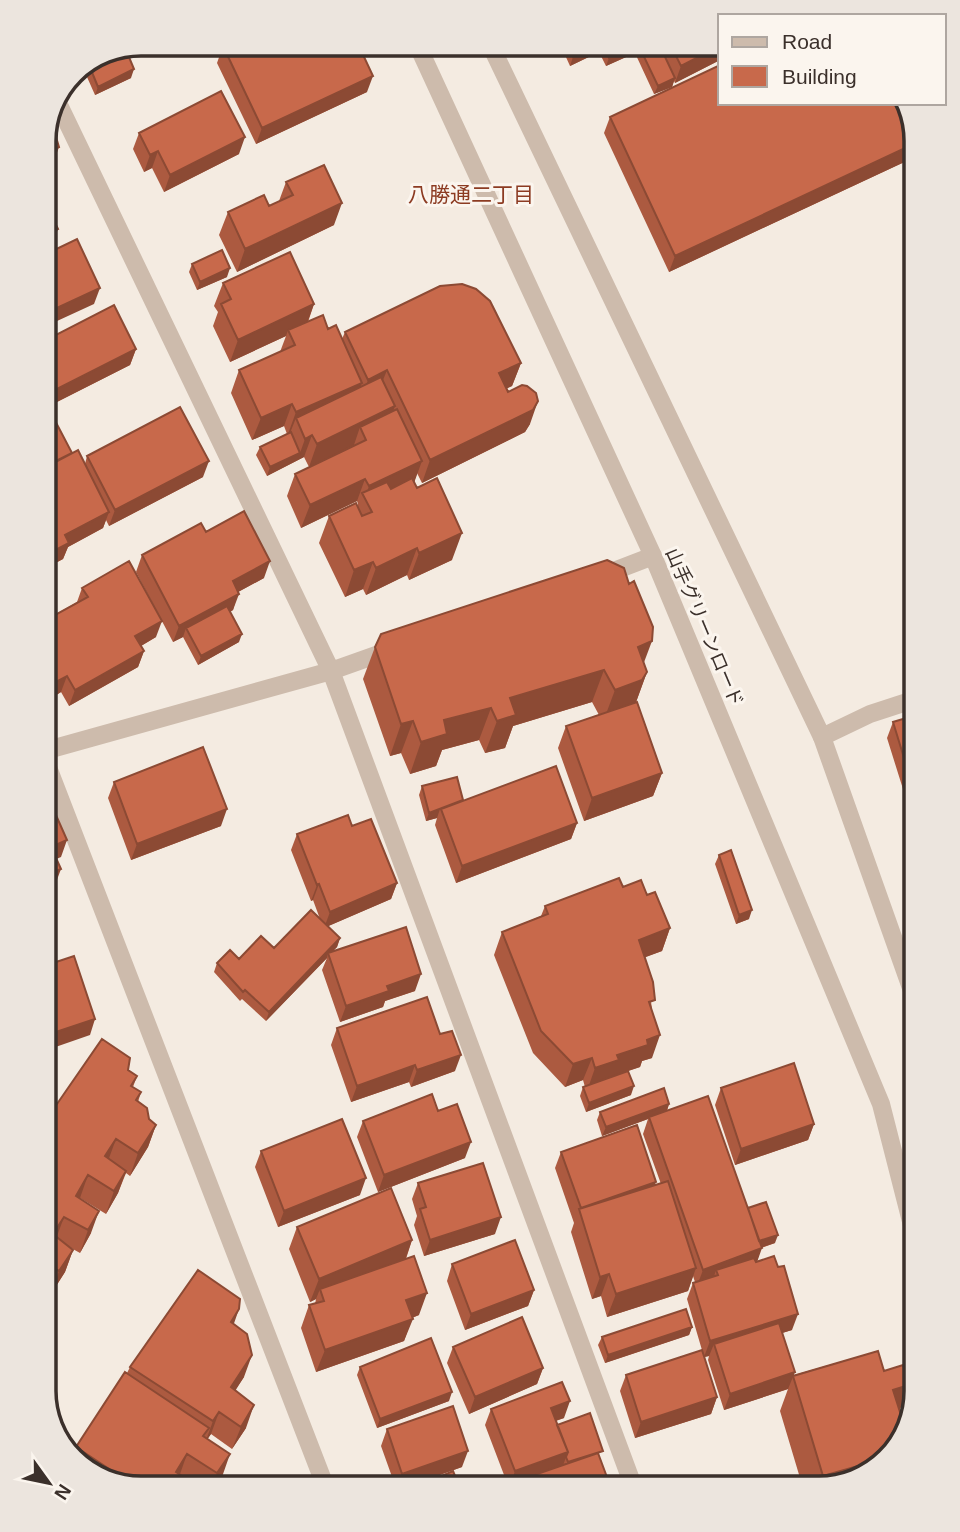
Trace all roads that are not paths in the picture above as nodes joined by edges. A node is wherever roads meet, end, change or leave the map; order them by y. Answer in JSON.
{"nodes":[{"id":1,"x":424,"y":56,"type":"edge"},
{"id":2,"x":496,"y":56,"type":"edge"},
{"id":3,"x":62,"y":111,"type":"edge"},
{"id":4,"x":653,"y":556,"type":"junction"},
{"id":5,"x":584,"y":582,"type":"edge"},
{"id":6,"x":407,"y":644,"type":"edge"},
{"id":7,"x":331,"y":671,"type":"junction"},
{"id":8,"x":904,"y":703,"type":"edge"},
{"id":9,"x":822,"y":737,"type":"junction"},
{"id":10,"x":56,"y":748,"type":"edge"},
{"id":11,"x":56,"y":788,"type":"edge"},
{"id":12,"x":904,"y":968,"type":"edge"},
{"id":13,"x":904,"y":1194,"type":"edge"},
{"id":14,"x":321,"y":1476,"type":"edge"},
{"id":15,"x":631,"y":1476,"type":"edge"}],
"edges":[{"from":1,"to":4,"type":"street","name":"山手グリーンロード"},
{"from":2,"to":9,"type":"street"},
{"from":3,"to":7,"type":"street"},
{"from":4,"to":5,"type":"street"},
{"from":4,"to":13,"type":"street","name":"山手グリーンロード"},
{"from":6,"to":7,"type":"street"},
{"from":7,"to":10,"type":"street"},
{"from":7,"to":15,"type":"street"},
{"from":8,"to":9,"type":"street"},
{"from":9,"to":12,"type":"street"},
{"from":11,"to":14,"type":"street"}]}
